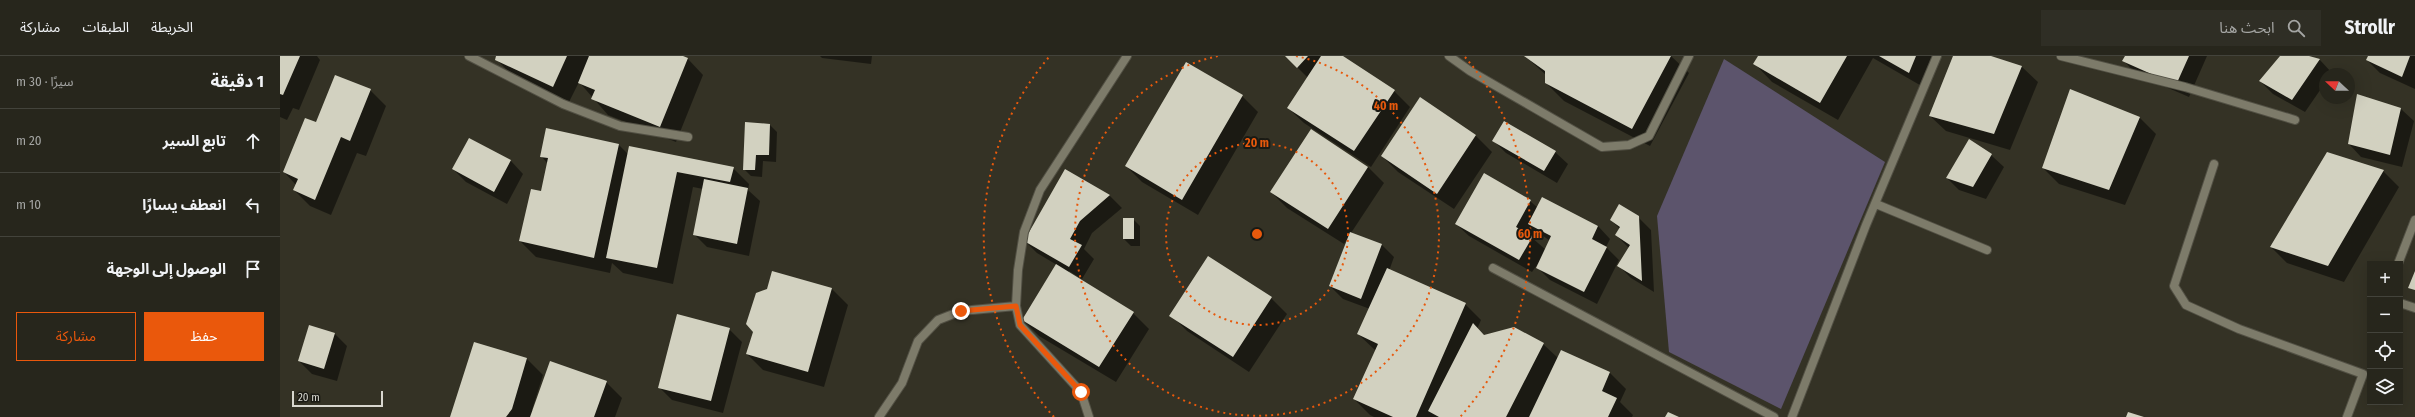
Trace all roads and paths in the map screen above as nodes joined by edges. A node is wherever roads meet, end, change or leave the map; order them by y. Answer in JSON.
{"nodes":[{"id":1,"x":469,"y":56,"type":"edge"},
{"id":2,"x":1127,"y":56,"type":"edge"},
{"id":3,"x":1449,"y":56,"type":"edge"},
{"id":4,"x":1689,"y":56,"type":"edge"},
{"id":5,"x":1938,"y":56,"type":"edge"},
{"id":6,"x":2061,"y":56,"type":"edge"},
{"id":7,"x":2295,"y":120,"type":"dead end"},
{"id":8,"x":688,"y":137,"type":"dead end"},
{"id":9,"x":2214,"y":164,"type":"dead end"},
{"id":10,"x":1876,"y":204,"type":"junction"},
{"id":11,"x":2415,"y":220,"type":"edge"},
{"id":12,"x":1987,"y":250,"type":"dead end"},
{"id":13,"x":2399,"y":261,"type":"edge"},
{"id":14,"x":1493,"y":268,"type":"dead end"},
{"id":15,"x":2403,"y":304,"type":"edge"},
{"id":16,"x":1016,"y":306,"type":"junction"},
{"id":17,"x":2415,"y":308,"type":"edge"},
{"id":18,"x":879,"y":417,"type":"edge"},
{"id":19,"x":1089,"y":417,"type":"edge"},
{"id":20,"x":1774,"y":417,"type":"edge"},
{"id":21,"x":1792,"y":417,"type":"edge"},
{"id":22,"x":2347,"y":417,"type":"edge"}],
"edges":[{"from":1,"to":8,"type":"street"},
{"from":2,"to":16,"type":"street"},
{"from":3,"to":4,"type":"street"},
{"from":5,"to":10,"type":"street"},
{"from":6,"to":7,"type":"street"},
{"from":9,"to":22,"type":"street"},
{"from":10,"to":12,"type":"street"},
{"from":10,"to":21,"type":"street"},
{"from":11,"to":13,"type":"street"},
{"from":14,"to":20,"type":"street"},
{"from":15,"to":17,"type":"street"},
{"from":16,"to":18,"type":"street"},
{"from":16,"to":19,"type":"street"}]}
